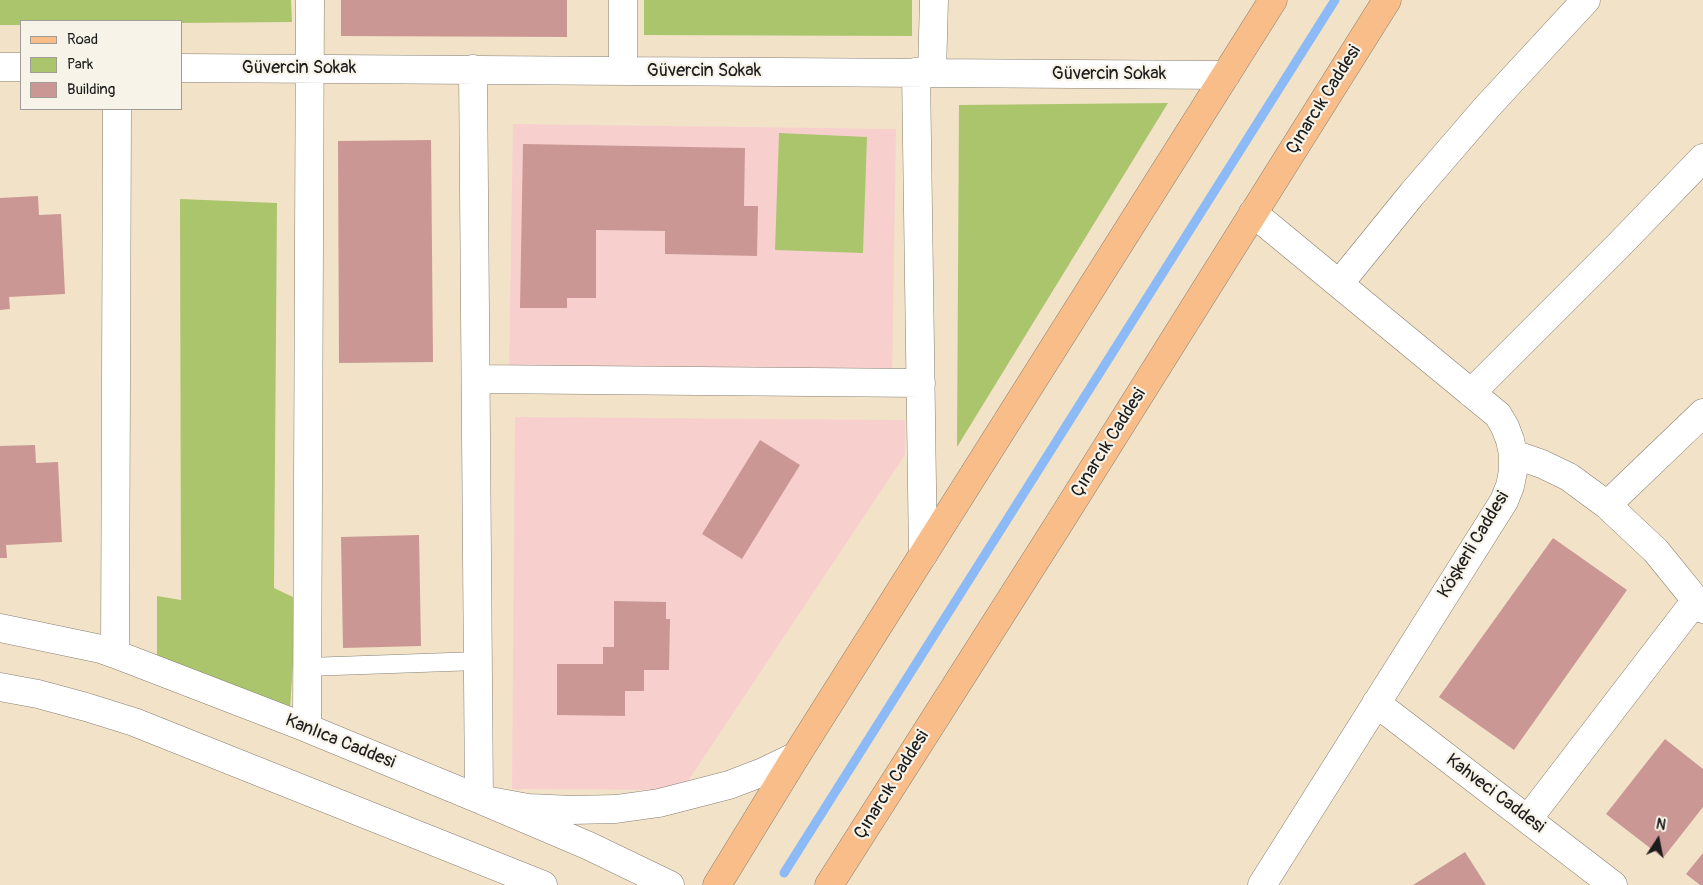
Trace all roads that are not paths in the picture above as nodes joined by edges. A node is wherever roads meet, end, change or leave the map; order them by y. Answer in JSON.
{"nodes":[{"id":1,"x":310,"y":0,"type":"edge"},
{"id":2,"x":624,"y":0,"type":"edge"},
{"id":3,"x":934,"y":0,"type":"edge"},
{"id":4,"x":1273,"y":0,"type":"edge"},
{"id":5,"x":1387,"y":0,"type":"edge"},
{"id":6,"x":1586,"y":0,"type":"edge"},
{"id":7,"x":0,"y":67,"type":"edge"},
{"id":8,"x":20,"y":67,"type":"edge"},
{"id":9,"x":182,"y":68,"type":"edge"},
{"id":10,"x":309,"y":68,"type":"junction"},
{"id":11,"x":474,"y":69,"type":"junction"},
{"id":12,"x":623,"y":70,"type":"junction"},
{"id":13,"x":924,"y":73,"type":"junction"},
{"id":14,"x":1226,"y":75,"type":"junction"},
{"id":15,"x":117,"y":110,"type":"edge"},
{"id":16,"x":1703,"y":158,"type":"edge"},
{"id":17,"x":1253,"y":213,"type":"junction"},
{"id":18,"x":1339,"y":284,"type":"junction"},
{"id":19,"x":476,"y":380,"type":"junction"},
{"id":20,"x":921,"y":383,"type":"junction"},
{"id":21,"x":1471,"y":392,"type":"junction"},
{"id":22,"x":1703,"y":413,"type":"edge"},
{"id":23,"x":1513,"y":454,"type":"junction"},
{"id":24,"x":1607,"y":505,"type":"junction"},
{"id":25,"x":923,"y":555,"type":"junction"},
{"id":26,"x":1700,"y":605,"type":"edge"},
{"id":27,"x":0,"y":628,"type":"edge"},
{"id":28,"x":115,"y":654,"type":"junction"},
{"id":29,"x":478,"y":661,"type":"junction"},
{"id":30,"x":307,"y":667,"type":"junction"},
{"id":31,"x":0,"y":687,"type":"edge"},
{"id":32,"x":1376,"y":703,"type":"junction"},
{"id":33,"x":307,"y":728,"type":"junction"},
{"id":34,"x":796,"y":756,"type":"junction"},
{"id":35,"x":479,"y":799,"type":"junction"},
{"id":36,"x":1528,"y":819,"type":"junction"},
{"id":37,"x":543,"y":885,"type":"edge"},
{"id":38,"x":670,"y":885,"type":"edge"},
{"id":39,"x":717,"y":885,"type":"edge"},
{"id":40,"x":829,"y":885,"type":"edge"},
{"id":41,"x":1262,"y":885,"type":"edge"},
{"id":42,"x":1613,"y":885,"type":"edge"}],
"edges":[{"from":1,"to":10,"type":"street"},
{"from":2,"to":12,"type":"street"},
{"from":3,"to":13,"type":"street"},
{"from":4,"to":14,"type":"main road"},
{"from":5,"to":17,"type":"main road","name":"Çınarcık Caddesi"},
{"from":6,"to":18,"type":"street"},
{"from":7,"to":8,"type":"street"},
{"from":9,"to":10,"type":"street","name":"Güvercin Sokak"},
{"from":10,"to":11,"type":"street","name":"Güvercin Sokak"},
{"from":10,"to":30,"type":"street"},
{"from":11,"to":12,"type":"street","name":"Güvercin Sokak"},
{"from":11,"to":19,"type":"street"},
{"from":12,"to":13,"type":"street","name":"Güvercin Sokak"},
{"from":13,"to":14,"type":"street","name":"Güvercin Sokak"},
{"from":13,"to":20,"type":"street"},
{"from":14,"to":25,"type":"main road"},
{"from":15,"to":28,"type":"street"},
{"from":16,"to":21,"type":"street"},
{"from":17,"to":18,"type":"street","name":"Köşkerli Caddesi"},
{"from":17,"to":40,"type":"main road","name":"Çınarcık Caddesi"},
{"from":18,"to":21,"type":"street","name":"Köşkerli Caddesi"},
{"from":19,"to":20,"type":"street"},
{"from":19,"to":29,"type":"street"},
{"from":20,"to":25,"type":"street"},
{"from":21,"to":23,"type":"street","name":"Köşkerli Caddesi"},
{"from":22,"to":24,"type":"street"},
{"from":23,"to":24,"type":"street"},
{"from":23,"to":32,"type":"street","name":"Köşkerli Caddesi"},
{"from":24,"to":26,"type":"street"},
{"from":25,"to":34,"type":"main road"},
{"from":26,"to":36,"type":"street"},
{"from":27,"to":28,"type":"street","name":"Kanlıca Caddesi"},
{"from":28,"to":33,"type":"street","name":"Kanlıca Caddesi"},
{"from":29,"to":30,"type":"lane"},
{"from":29,"to":35,"type":"street"},
{"from":30,"to":33,"type":"street"},
{"from":31,"to":37,"type":"street"},
{"from":32,"to":36,"type":"street","name":"Kahveci Caddesi"},
{"from":32,"to":41,"type":"street","name":"Köşkerli Caddesi"},
{"from":33,"to":35,"type":"street","name":"Kanlıca Caddesi"},
{"from":34,"to":35,"type":"street"},
{"from":34,"to":39,"type":"main road"},
{"from":35,"to":38,"type":"street","name":"Kanlıca Caddesi"},
{"from":36,"to":42,"type":"street","name":"Kahveci Caddesi"}]}
